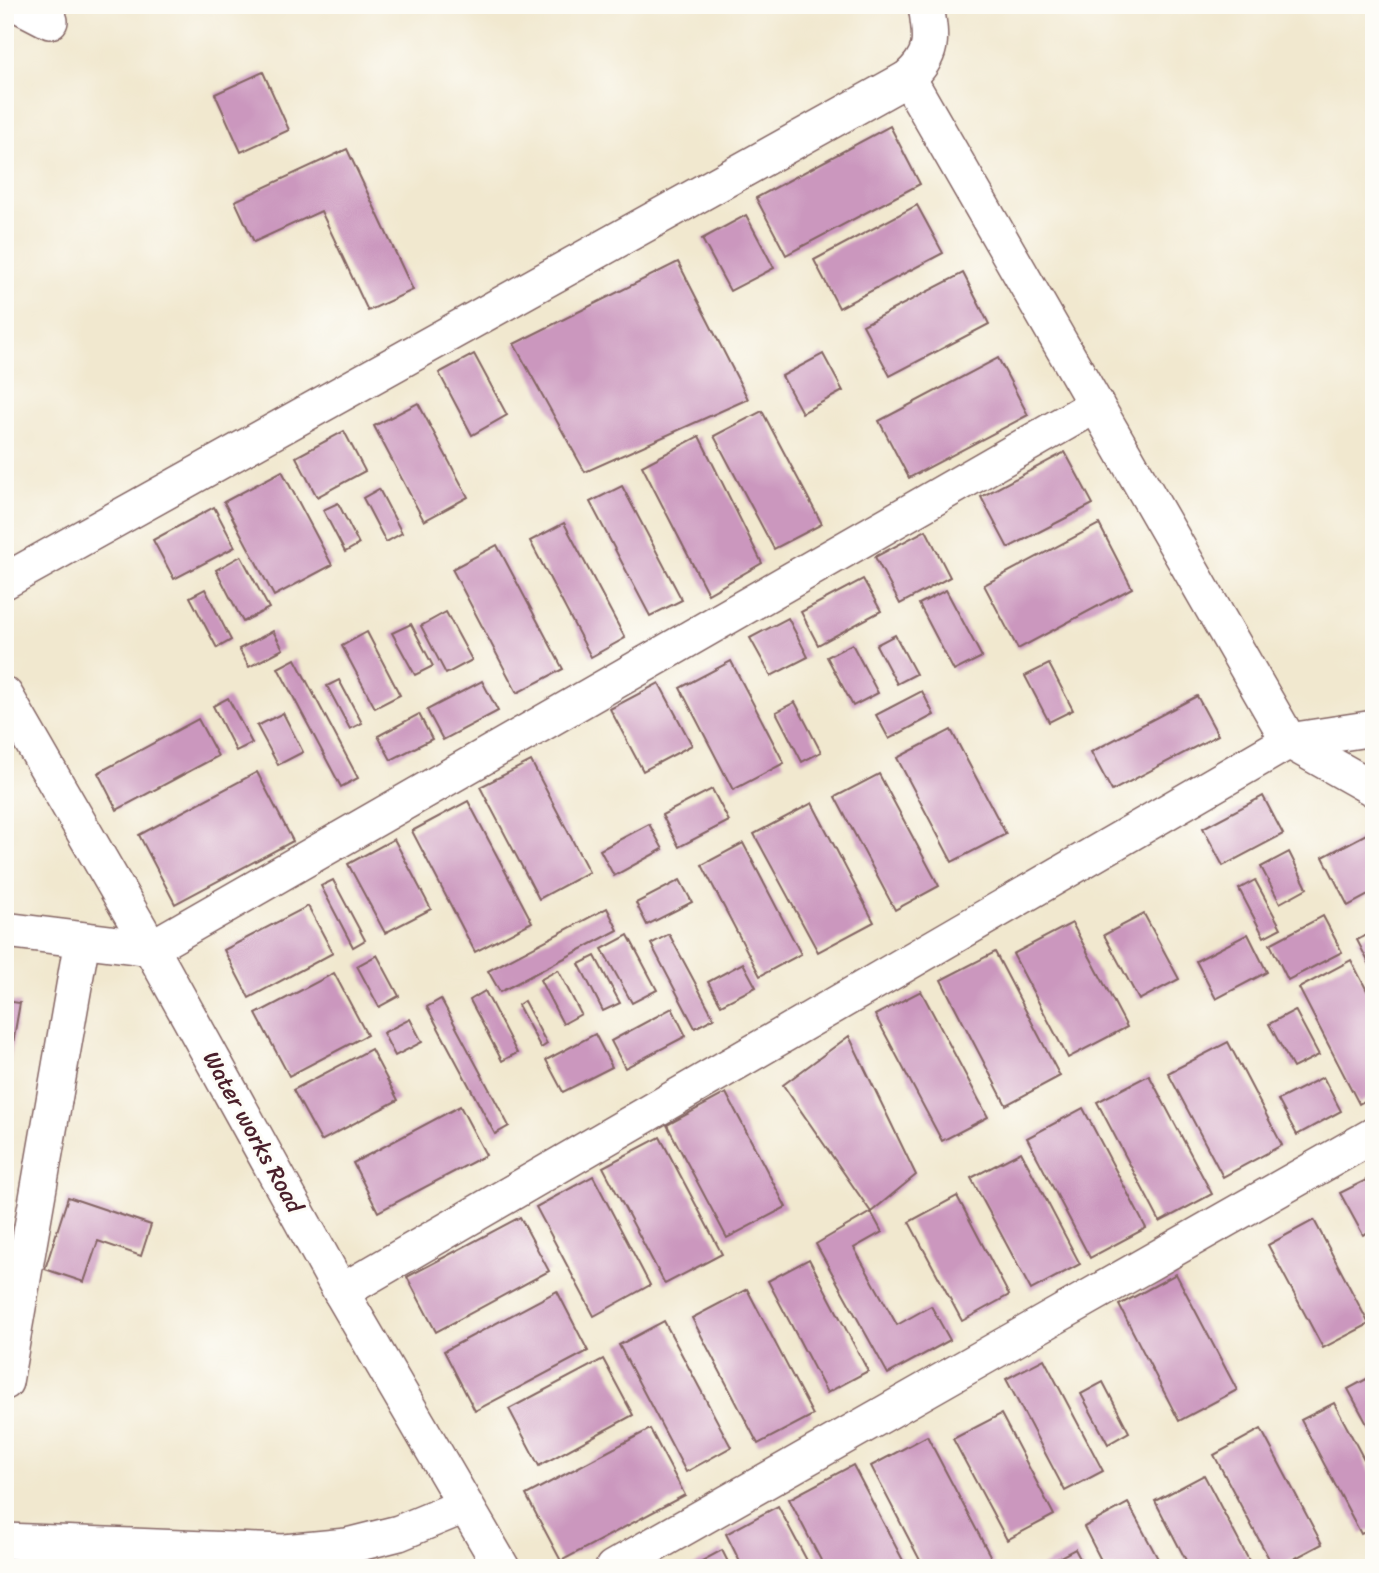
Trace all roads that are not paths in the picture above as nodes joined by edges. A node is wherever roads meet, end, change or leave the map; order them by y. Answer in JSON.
{"nodes":[{"id":1,"x":19,"y":5,"type":"edge"},
{"id":2,"x":926,"y":5,"type":"edge"},
{"id":3,"x":50,"y":21,"type":"dead end"},
{"id":4,"x":908,"y":78,"type":"junction"},
{"id":5,"x":1096,"y":405,"type":"junction"},
{"id":6,"x":5,"y":581,"type":"edge"},
{"id":7,"x":5,"y":695,"type":"edge"},
{"id":8,"x":1374,"y":728,"type":"edge"},
{"id":9,"x":1289,"y":741,"type":"junction"},
{"id":10,"x":1374,"y":789,"type":"edge"},
{"id":11,"x":5,"y":930,"type":"edge"},
{"id":12,"x":82,"y":940,"type":"junction"},
{"id":13,"x":151,"y":948,"type":"junction"},
{"id":14,"x":1374,"y":1135,"type":"edge"},
{"id":15,"x":341,"y":1292,"type":"junction"},
{"id":16,"x":5,"y":1382,"type":"edge"},
{"id":17,"x":464,"y":1506,"type":"junction"},
{"id":18,"x":5,"y":1541,"type":"edge"},
{"id":19,"x":39,"y":1556,"type":"edge"},
{"id":20,"x":284,"y":1560,"type":"edge"},
{"id":21,"x":502,"y":1568,"type":"edge"},
{"id":22,"x":613,"y":1568,"type":"edge"}],
"edges":[{"from":1,"to":3,"type":"street"},
{"from":2,"to":4,"type":"street"},
{"from":4,"to":5,"type":"street"},
{"from":4,"to":6,"type":"street"},
{"from":5,"to":9,"type":"street"},
{"from":5,"to":13,"type":"street"},
{"from":7,"to":13,"type":"street","name":"Water works Road"},
{"from":8,"to":9,"type":"street"},
{"from":9,"to":10,"type":"street"},
{"from":9,"to":15,"type":"street"},
{"from":11,"to":12,"type":"street"},
{"from":12,"to":13,"type":"street"},
{"from":12,"to":16,"type":"street"},
{"from":13,"to":15,"type":"street","name":"Water works Road"},
{"from":14,"to":22,"type":"street"},
{"from":15,"to":17,"type":"street","name":"Water works Road"},
{"from":17,"to":20,"type":"street"},
{"from":17,"to":21,"type":"street","name":"Water works Road"},
{"from":18,"to":19,"type":"street"},
{"from":19,"to":20,"type":"street"}]}
